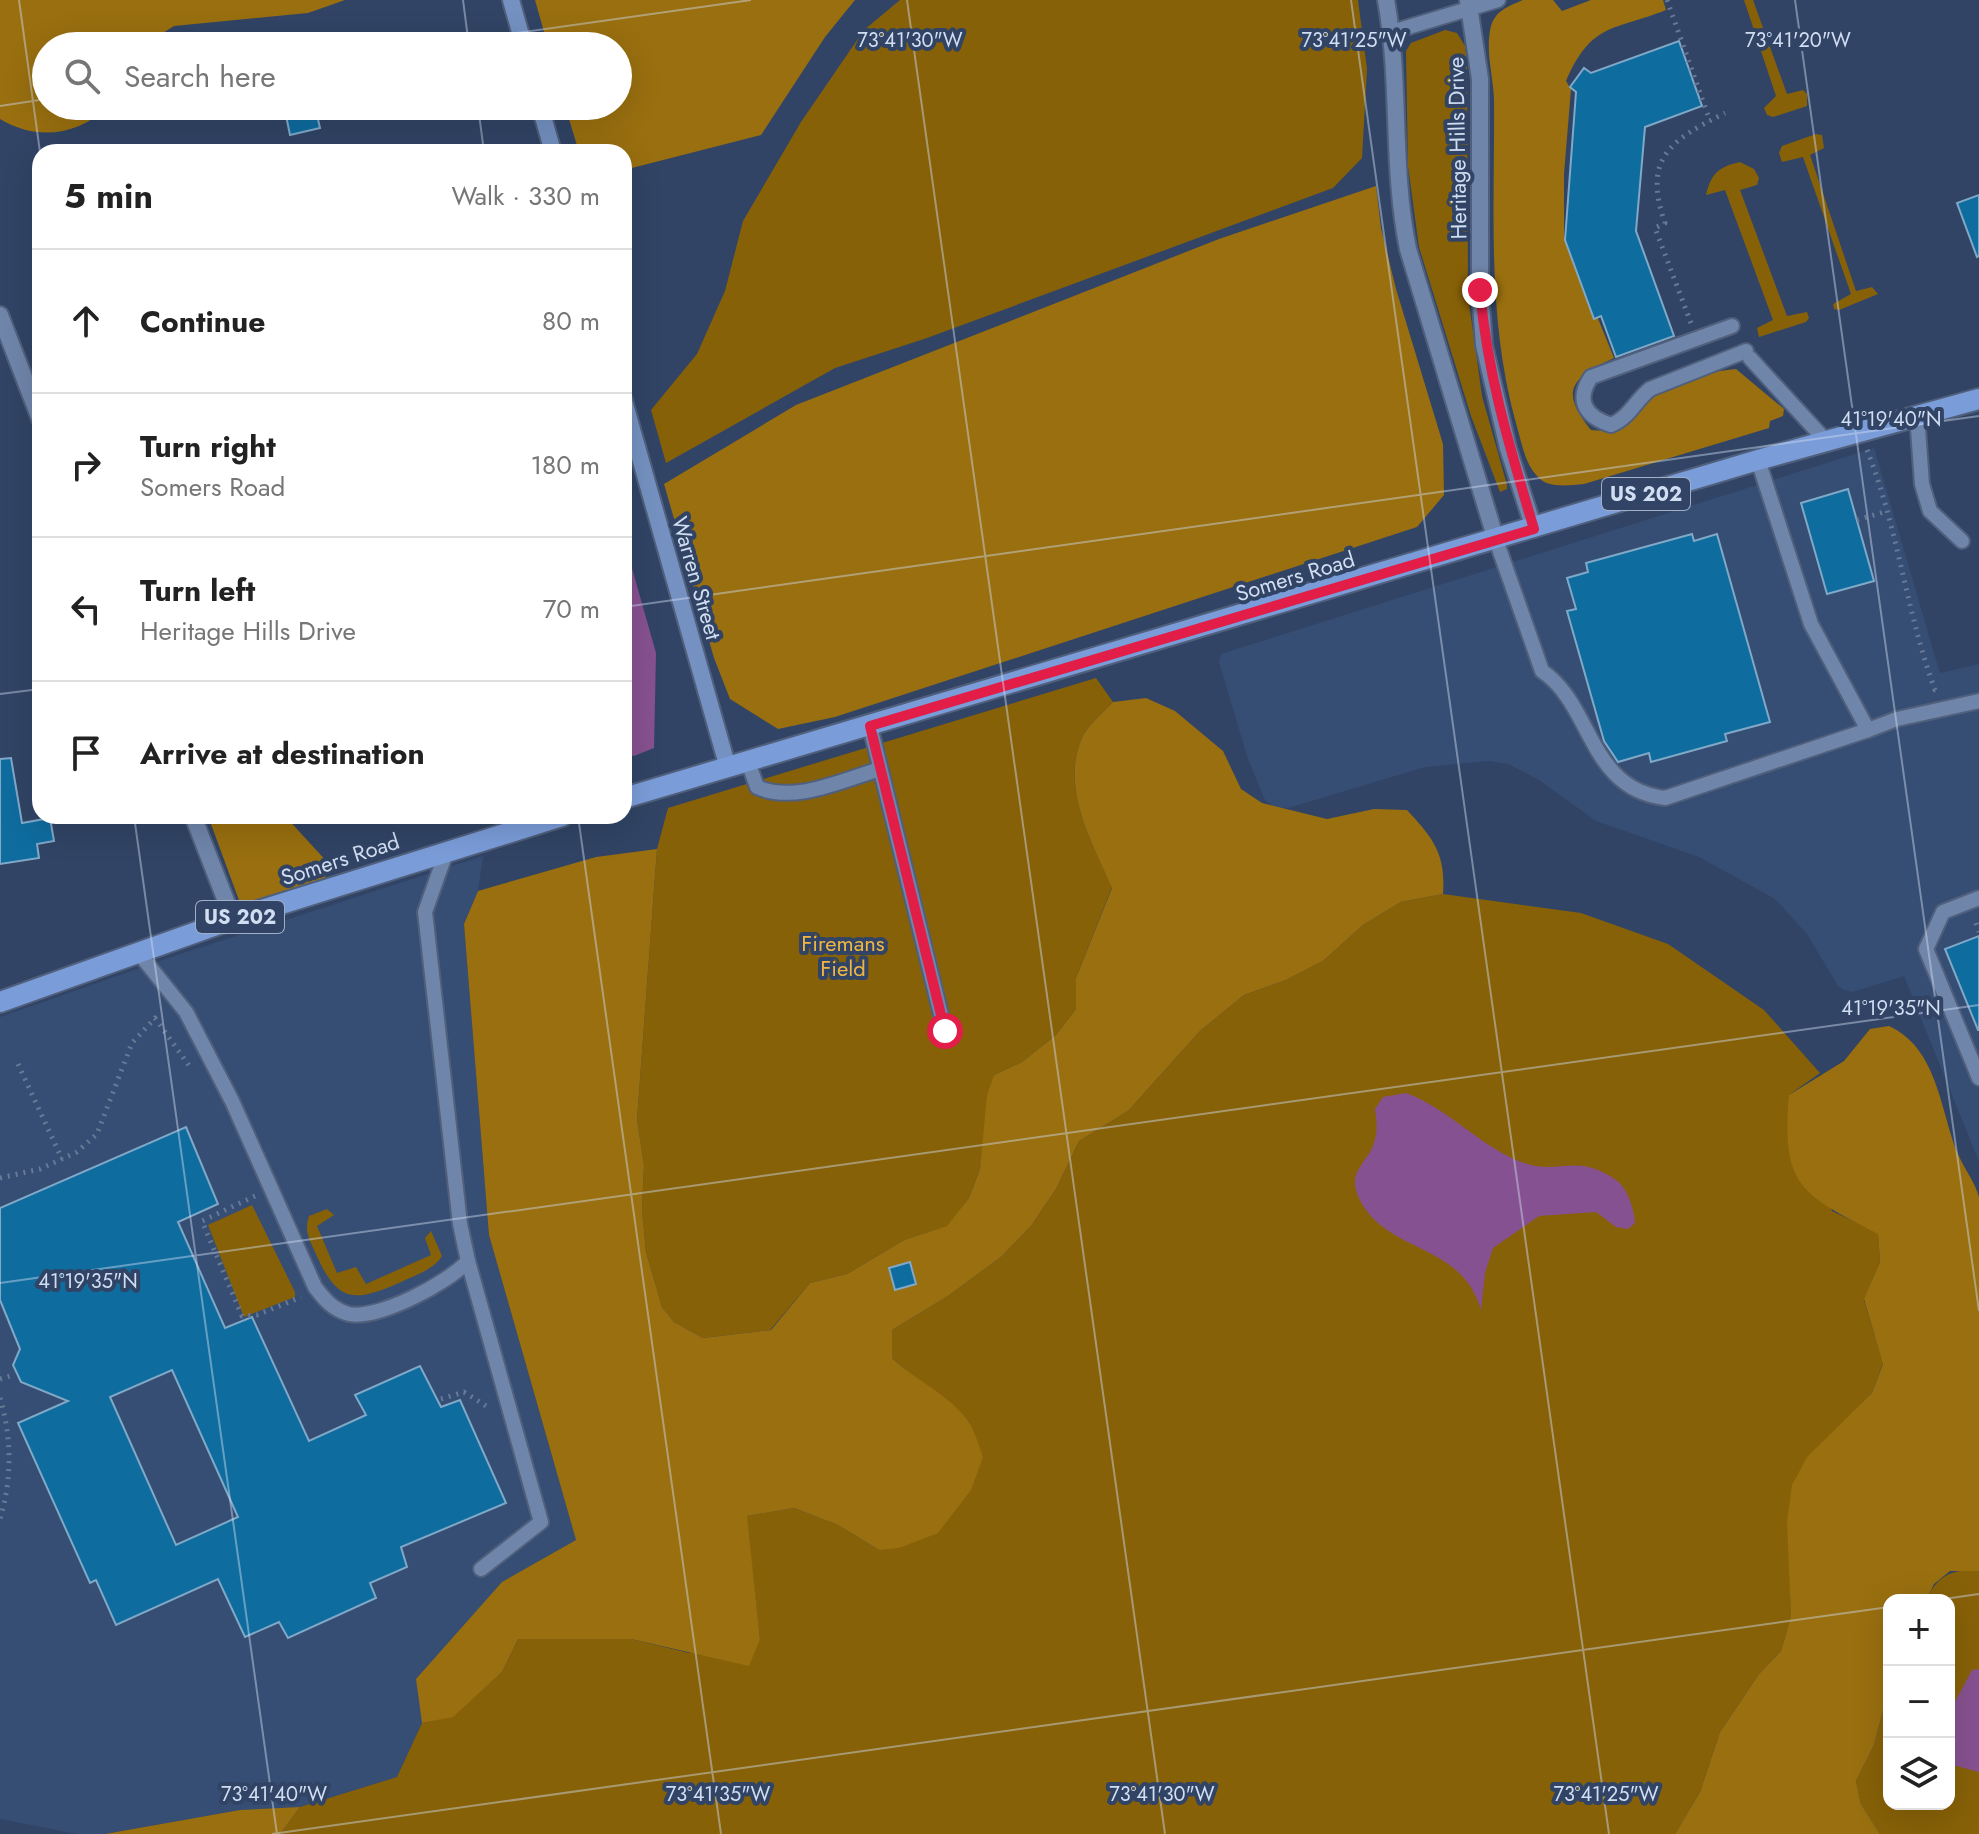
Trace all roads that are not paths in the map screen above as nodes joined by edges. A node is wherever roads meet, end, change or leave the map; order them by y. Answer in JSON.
{"nodes":[{"id":1,"x":511,"y":0,"type":"edge"},
{"id":2,"x":1386,"y":0,"type":"edge"},
{"id":3,"x":1498,"y":0,"type":"edge"},
{"id":4,"x":1470,"y":5,"type":"edge"},
{"id":5,"x":520,"y":32,"type":"edge"},
{"id":6,"x":1392,"y":32,"type":"junction"},
{"id":7,"x":544,"y":120,"type":"edge"},
{"id":8,"x":551,"y":144,"type":"edge"},
{"id":9,"x":0,"y":315,"type":"edge"},
{"id":10,"x":1732,"y":326,"type":"dead end"},
{"id":11,"x":32,"y":398,"type":"edge"},
{"id":12,"x":1979,"y":399,"type":"edge"},
{"id":13,"x":1917,"y":415,"type":"junction"},
{"id":14,"x":632,"y":427,"type":"edge"},
{"id":15,"x":1826,"y":441,"type":"junction"},
{"id":16,"x":1758,"y":460,"type":"junction"},
{"id":17,"x":1534,"y":529,"type":"junction"},
{"id":18,"x":1496,"y":540,"type":"junction"},
{"id":19,"x":1962,"y":541,"type":"dead end"},
{"id":20,"x":1979,"y":701,"type":"edge"},
{"id":21,"x":870,"y":726,"type":"junction"},
{"id":22,"x":1868,"y":730,"type":"junction"},
{"id":23,"x":738,"y":765,"type":"junction"},
{"id":24,"x":880,"y":769,"type":"junction"},
{"id":25,"x":632,"y":796,"type":"edge"},
{"id":26,"x":196,"y":824,"type":"edge"},
{"id":27,"x":535,"y":824,"type":"edge"},
{"id":28,"x":447,"y":850,"type":"junction"},
{"id":29,"x":1979,"y":898,"type":"edge"},
{"id":30,"x":233,"y":919,"type":"junction"},
{"id":31,"x":138,"y":952,"type":"junction"},
{"id":32,"x":0,"y":1002,"type":"edge"},
{"id":33,"x":945,"y":1031,"type":"dead end"},
{"id":34,"x":1979,"y":1078,"type":"edge"},
{"id":35,"x":468,"y":1261,"type":"junction"},
{"id":36,"x":481,"y":1569,"type":"dead end"}],
"edges":[{"from":1,"to":5,"type":"street"},
{"from":2,"to":6,"type":"street"},
{"from":3,"to":4,"type":"lane"},
{"from":4,"to":6,"type":"lane"},
{"from":4,"to":17,"type":"street","name":"Heritage Hills Drive"},
{"from":6,"to":18,"type":"street"},
{"from":7,"to":8,"type":"street"},
{"from":9,"to":11,"type":"street"},
{"from":10,"to":15,"type":"lane"},
{"from":12,"to":13,"type":"main road","name":"Somers Road","number":"US 202"},
{"from":13,"to":15,"type":"main road","name":"Somers Road","number":"US 202"},
{"from":13,"to":19,"type":"lane"},
{"from":14,"to":23,"type":"street","name":"Warren Street"},
{"from":15,"to":16,"type":"main road","name":"Somers Road","number":"US 202"},
{"from":16,"to":17,"type":"main road","name":"Somers Road","number":"US 202"},
{"from":16,"to":22,"type":"lane"},
{"from":17,"to":18,"type":"main road","name":"Somers Road","number":"US 202"},
{"from":18,"to":21,"type":"main road","name":"Somers Road","number":"US 202"},
{"from":18,"to":22,"type":"lane"},
{"from":20,"to":22,"type":"lane"},
{"from":21,"to":23,"type":"main road","name":"Somers Road","number":"US 202"},
{"from":21,"to":24,"type":"lane"},
{"from":23,"to":24,"type":"lane"},
{"from":23,"to":25,"type":"main road","name":"Somers Road","number":"US 202"},
{"from":24,"to":33,"type":"lane"},
{"from":26,"to":30,"type":"street"},
{"from":27,"to":28,"type":"main road","name":"Somers Road","number":"US 202"},
{"from":28,"to":30,"type":"main road","name":"Somers Road","number":"US 202"},
{"from":28,"to":35,"type":"lane"},
{"from":29,"to":34,"type":"lane"},
{"from":30,"to":31,"type":"main road","name":"Somers Road","number":"US 202"},
{"from":31,"to":32,"type":"main road","name":"Somers Road","number":"US 202"},
{"from":31,"to":35,"type":"lane"},
{"from":35,"to":36,"type":"lane"}]}
